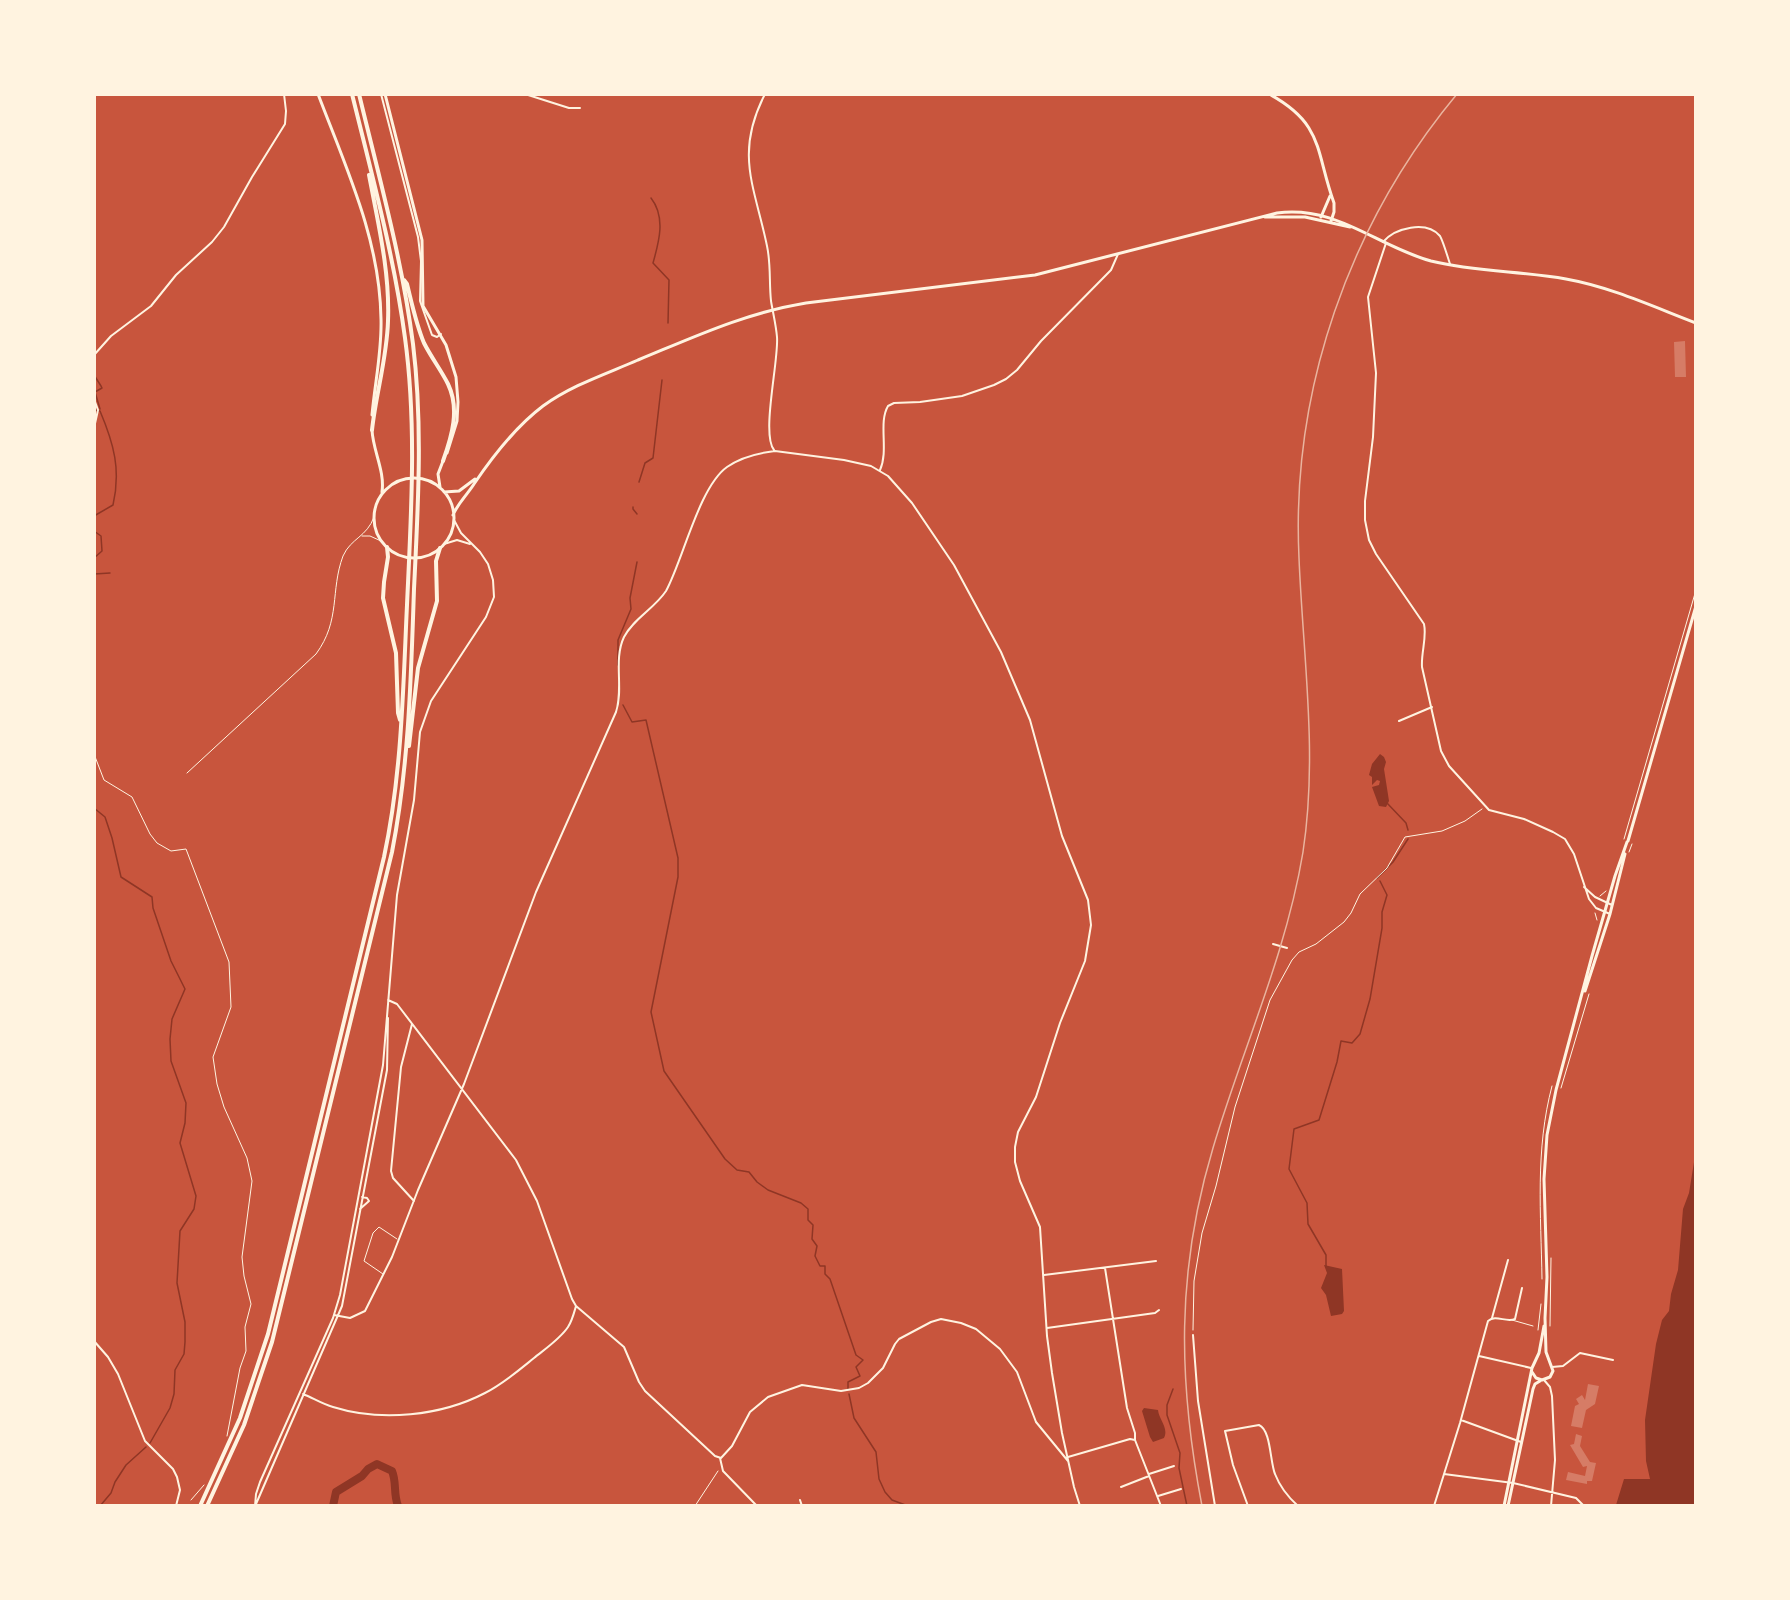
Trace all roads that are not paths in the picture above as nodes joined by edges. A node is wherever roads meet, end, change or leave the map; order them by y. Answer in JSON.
{"nodes":[{"id":1,"x":284,"y":94,"type":"edge"},
{"id":2,"x":318,"y":94,"type":"edge"},
{"id":3,"x":352,"y":94,"type":"edge"},
{"id":4,"x":359,"y":94,"type":"edge"},
{"id":5,"x":383,"y":94,"type":"edge"},
{"id":6,"x":525,"y":94,"type":"edge"},
{"id":7,"x":765,"y":94,"type":"edge"},
{"id":8,"x":1269,"y":94,"type":"edge"},
{"id":9,"x":580,"y":108,"type":"dead end"},
{"id":10,"x":363,"y":138,"type":"junction"},
{"id":11,"x":408,"y":191,"type":"junction"},
{"id":12,"x":1330,"y":194,"type":"junction"},
{"id":13,"x":1321,"y":217,"type":"junction"},
{"id":14,"x":1331,"y":220,"type":"junction"},
{"id":15,"x":1384,"y":242,"type":"junction"},
{"id":16,"x":1118,"y":254,"type":"junction"},
{"id":17,"x":1450,"y":265,"type":"junction"},
{"id":18,"x":402,"y":277,"type":"junction"},
{"id":19,"x":772,"y":309,"type":"junction"},
{"id":20,"x":1695,"y":323,"type":"edge"},
{"id":21,"x":441,"y":334,"type":"junction"},
{"id":22,"x":94,"y":355,"type":"edge"},
{"id":23,"x":94,"y":399,"type":"edge"},
{"id":24,"x":94,"y":428,"type":"edge"},
{"id":25,"x":372,"y":430,"type":"junction"},
{"id":26,"x":775,"y":451,"type":"junction"},
{"id":27,"x":442,"y":461,"type":"junction"},
{"id":28,"x":880,"y":470,"type":"junction"},
{"id":29,"x":481,"y":474,"type":"junction"},
{"id":30,"x":442,"y":490,"type":"junction"},
{"id":31,"x":381,"y":496,"type":"junction"},
{"id":32,"x":453,"y":514,"type":"junction"},
{"id":33,"x":374,"y":517,"type":"junction"},
{"id":34,"x":454,"y":520,"type":"junction"},
{"id":35,"x":360,"y":537,"type":"junction"},
{"id":36,"x":381,"y":541,"type":"junction"},
{"id":37,"x":472,"y":545,"type":"junction"},
{"id":38,"x":442,"y":546,"type":"junction"},
{"id":39,"x":387,"y":547,"type":"junction"},
{"id":40,"x":1695,"y":606,"type":"edge"},
{"id":41,"x":1432,"y":707,"type":"junction"},
{"id":42,"x":1399,"y":721,"type":"dead end"},
{"id":43,"x":402,"y":724,"type":"junction"},
{"id":44,"x":405,"y":772,"type":"junction"},
{"id":45,"x":187,"y":773,"type":"dead end"},
{"id":46,"x":1625,"y":842,"type":"junction"},
{"id":47,"x":1583,"y":886,"type":"junction"},
{"id":48,"x":1607,"y":903,"type":"junction"},
{"id":49,"x":1612,"y":904,"type":"junction"},
{"id":50,"x":1605,"y":912,"type":"junction"},
{"id":51,"x":1610,"y":914,"type":"junction"},
{"id":52,"x":1273,"y":944,"type":"dead end"},
{"id":53,"x":1287,"y":948,"type":"dead end"},
{"id":54,"x":388,"y":1000,"type":"junction"},
{"id":55,"x":1578,"y":1013,"type":"junction"},
{"id":56,"x":411,"y":1024,"type":"junction"},
{"id":57,"x":462,"y":1089,"type":"junction"},
{"id":58,"x":360,"y":1197,"type":"junction"},
{"id":59,"x":414,"y":1201,"type":"junction"},
{"id":60,"x":360,"y":1209,"type":"junction"},
{"id":61,"x":399,"y":1240,"type":"junction"},
{"id":62,"x":1508,"y":1260,"type":"dead end"},
{"id":63,"x":1156,"y":1261,"type":"dead end"},
{"id":64,"x":1105,"y":1268,"type":"junction"},
{"id":65,"x":384,"y":1274,"type":"junction"},
{"id":66,"x":1044,"y":1275,"type":"junction"},
{"id":67,"x":1521,"y":1288,"type":"dead end"},
{"id":68,"x":576,"y":1306,"type":"junction"},
{"id":69,"x":1159,"y":1310,"type":"dead end"},
{"id":70,"x":336,"y":1316,"type":"junction"},
{"id":71,"x":1492,"y":1318,"type":"junction"},
{"id":72,"x":1545,"y":1318,"type":"junction"},
{"id":73,"x":1113,"y":1319,"type":"junction"},
{"id":74,"x":1512,"y":1320,"type":"junction"},
{"id":75,"x":1533,"y":1326,"type":"dead end"},
{"id":76,"x":1047,"y":1328,"type":"junction"},
{"id":77,"x":1193,"y":1335,"type":"road end"},
{"id":78,"x":94,"y":1341,"type":"edge"},
{"id":79,"x":1479,"y":1356,"type":"junction"},
{"id":80,"x":1613,"y":1360,"type":"dead end"},
{"id":81,"x":1536,"y":1361,"type":"junction"},
{"id":82,"x":1549,"y":1362,"type":"junction"},
{"id":83,"x":1552,"y":1367,"type":"junction"},
{"id":84,"x":1532,"y":1370,"type":"junction"},
{"id":85,"x":1543,"y":1380,"type":"junction"},
{"id":86,"x":302,"y":1393,"type":"junction"},
{"id":87,"x":1461,"y":1420,"type":"junction"},
{"id":88,"x":1135,"y":1440,"type":"junction"},
{"id":89,"x":1519,"y":1442,"type":"junction"},
{"id":90,"x":720,"y":1458,"type":"junction"},
{"id":91,"x":1067,"y":1459,"type":"junction"},
{"id":92,"x":1174,"y":1466,"type":"dead end"},
{"id":93,"x":1444,"y":1474,"type":"junction"},
{"id":94,"x":1149,"y":1475,"type":"junction"},
{"id":95,"x":1510,"y":1483,"type":"junction"},
{"id":96,"x":1121,"y":1487,"type":"dead end"},
{"id":97,"x":1181,"y":1488,"type":"dead end"},
{"id":98,"x":1553,"y":1493,"type":"junction"},
{"id":99,"x":1158,"y":1496,"type":"junction"},
{"id":100,"x":800,"y":1500,"type":"dead end"},
{"id":101,"x":756,"y":1505,"type":"edge"},
{"id":102,"x":176,"y":1506,"type":"edge"},
{"id":103,"x":200,"y":1506,"type":"edge"},
{"id":104,"x":207,"y":1506,"type":"edge"},
{"id":105,"x":256,"y":1506,"type":"edge"},
{"id":106,"x":802,"y":1506,"type":"edge"},
{"id":107,"x":1080,"y":1506,"type":"edge"},
{"id":108,"x":1161,"y":1506,"type":"edge"},
{"id":109,"x":1215,"y":1506,"type":"edge"},
{"id":110,"x":1248,"y":1506,"type":"edge"},
{"id":111,"x":1298,"y":1506,"type":"edge"},
{"id":112,"x":1434,"y":1506,"type":"edge"},
{"id":113,"x":1506,"y":1506,"type":"edge"},
{"id":114,"x":1551,"y":1506,"type":"edge"},
{"id":115,"x":1584,"y":1506,"type":"edge"}],
"edges":[{"from":1,"to":22,"type":"street"},
{"from":2,"to":25,"type":"main road"},
{"from":3,"to":10,"type":"highway"},
{"from":4,"to":18,"type":"highway"},
{"from":5,"to":11,"type":"main road"},
{"from":6,"to":9,"type":"street"},
{"from":7,"to":19,"type":"street"},
{"from":8,"to":12,"type":"main road"},
{"from":10,"to":25,"type":"highway"},
{"from":10,"to":43,"type":"highway"},
{"from":11,"to":21,"type":"main road"},
{"from":11,"to":21,"type":"street"},
{"from":12,"to":13,"type":"main road"},
{"from":12,"to":14,"type":"main road"},
{"from":13,"to":14,"type":"main road"},
{"from":13,"to":16,"type":"main road"},
{"from":14,"to":15,"type":"main road"},
{"from":15,"to":17,"type":"main road"},
{"from":15,"to":17,"type":"street"},
{"from":15,"to":41,"type":"street"},
{"from":16,"to":19,"type":"main road"},
{"from":16,"to":28,"type":"street"},
{"from":17,"to":20,"type":"main road"},
{"from":18,"to":27,"type":"highway"},
{"from":18,"to":44,"type":"highway"},
{"from":19,"to":26,"type":"street"},
{"from":19,"to":29,"type":"main road"},
{"from":21,"to":27,"type":"main road"},
{"from":23,"to":24,"type":"street"},
{"from":25,"to":31,"type":"main road"},
{"from":26,"to":28,"type":"street"},
{"from":26,"to":57,"type":"street"},
{"from":27,"to":30,"type":"main road"},
{"from":28,"to":66,"type":"street"},
{"from":29,"to":30,"type":"main road"},
{"from":29,"to":32,"type":"main road"},
{"from":30,"to":31,"type":"main road"},
{"from":30,"to":32,"type":"main road"},
{"from":31,"to":33,"type":"main road"},
{"from":32,"to":34,"type":"main road"},
{"from":33,"to":35,"type":"lane"},
{"from":33,"to":36,"type":"main road"},
{"from":34,"to":37,"type":"street"},
{"from":34,"to":38,"type":"main road"},
{"from":35,"to":36,"type":"lane"},
{"from":35,"to":45,"type":"lane"},
{"from":36,"to":39,"type":"main road"},
{"from":37,"to":38,"type":"street"},
{"from":37,"to":54,"type":"street"},
{"from":38,"to":39,"type":"main road"},
{"from":38,"to":44,"type":"highway"},
{"from":39,"to":43,"type":"highway"},
{"from":40,"to":46,"type":"main road"},
{"from":41,"to":42,"type":"street"},
{"from":41,"to":47,"type":"street"},
{"from":43,"to":103,"type":"highway"},
{"from":44,"to":104,"type":"highway"},
{"from":46,"to":48,"type":"main road"},
{"from":46,"to":49,"type":"main road"},
{"from":47,"to":48,"type":"street"},
{"from":47,"to":50,"type":"street"},
{"from":48,"to":49,"type":"street"},
{"from":48,"to":50,"type":"main road"},
{"from":49,"to":51,"type":"main road"},
{"from":50,"to":51,"type":"street"},
{"from":50,"to":55,"type":"main road"},
{"from":51,"to":55,"type":"main road"},
{"from":52,"to":53,"type":"street"},
{"from":54,"to":56,"type":"street"},
{"from":54,"to":58,"type":"street"},
{"from":55,"to":72,"type":"main road"},
{"from":56,"to":57,"type":"street"},
{"from":56,"to":59,"type":"street"},
{"from":57,"to":59,"type":"street"},
{"from":57,"to":68,"type":"street"},
{"from":58,"to":60,"type":"street"},
{"from":58,"to":60,"type":"street"},
{"from":58,"to":70,"type":"street"},
{"from":59,"to":61,"type":"street"},
{"from":60,"to":70,"type":"street"},
{"from":61,"to":65,"type":"street"},
{"from":61,"to":65,"type":"lane"},
{"from":62,"to":71,"type":"street"},
{"from":63,"to":64,"type":"street"},
{"from":64,"to":66,"type":"street"},
{"from":64,"to":73,"type":"street"},
{"from":65,"to":70,"type":"street"},
{"from":66,"to":76,"type":"street"},
{"from":67,"to":74,"type":"street"},
{"from":68,"to":86,"type":"street"},
{"from":68,"to":90,"type":"street"},
{"from":69,"to":73,"type":"street"},
{"from":70,"to":86,"type":"street"},
{"from":71,"to":74,"type":"street"},
{"from":71,"to":79,"type":"street"},
{"from":72,"to":81,"type":"main road"},
{"from":72,"to":82,"type":"main road"},
{"from":73,"to":76,"type":"street"},
{"from":73,"to":88,"type":"street"},
{"from":74,"to":75,"type":"lane"},
{"from":76,"to":91,"type":"street"},
{"from":77,"to":109,"type":"street"},
{"from":78,"to":102,"type":"street"},
{"from":79,"to":84,"type":"street"},
{"from":79,"to":87,"type":"street"},
{"from":80,"to":83,"type":"street"},
{"from":81,"to":82,"type":"main road"},
{"from":81,"to":84,"type":"main road"},
{"from":82,"to":83,"type":"main road"},
{"from":83,"to":85,"type":"main road"},
{"from":84,"to":85,"type":"main road"},
{"from":84,"to":89,"type":"main road"},
{"from":85,"to":89,"type":"main road"},
{"from":85,"to":98,"type":"street"},
{"from":86,"to":105,"type":"street"},
{"from":87,"to":89,"type":"street"},
{"from":87,"to":93,"type":"street"},
{"from":88,"to":91,"type":"street"},
{"from":88,"to":94,"type":"street"},
{"from":89,"to":95,"type":"main road"},
{"from":90,"to":91,"type":"street"},
{"from":90,"to":101,"type":"street"},
{"from":91,"to":107,"type":"street"},
{"from":92,"to":94,"type":"street"},
{"from":93,"to":95,"type":"street"},
{"from":93,"to":112,"type":"street"},
{"from":94,"to":96,"type":"street"},
{"from":94,"to":99,"type":"street"},
{"from":95,"to":98,"type":"street"},
{"from":95,"to":113,"type":"main road"},
{"from":97,"to":99,"type":"street"},
{"from":98,"to":114,"type":"street"},
{"from":98,"to":115,"type":"street"},
{"from":99,"to":108,"type":"street"},
{"from":100,"to":106,"type":"street"},
{"from":110,"to":111,"type":"street"}]}
